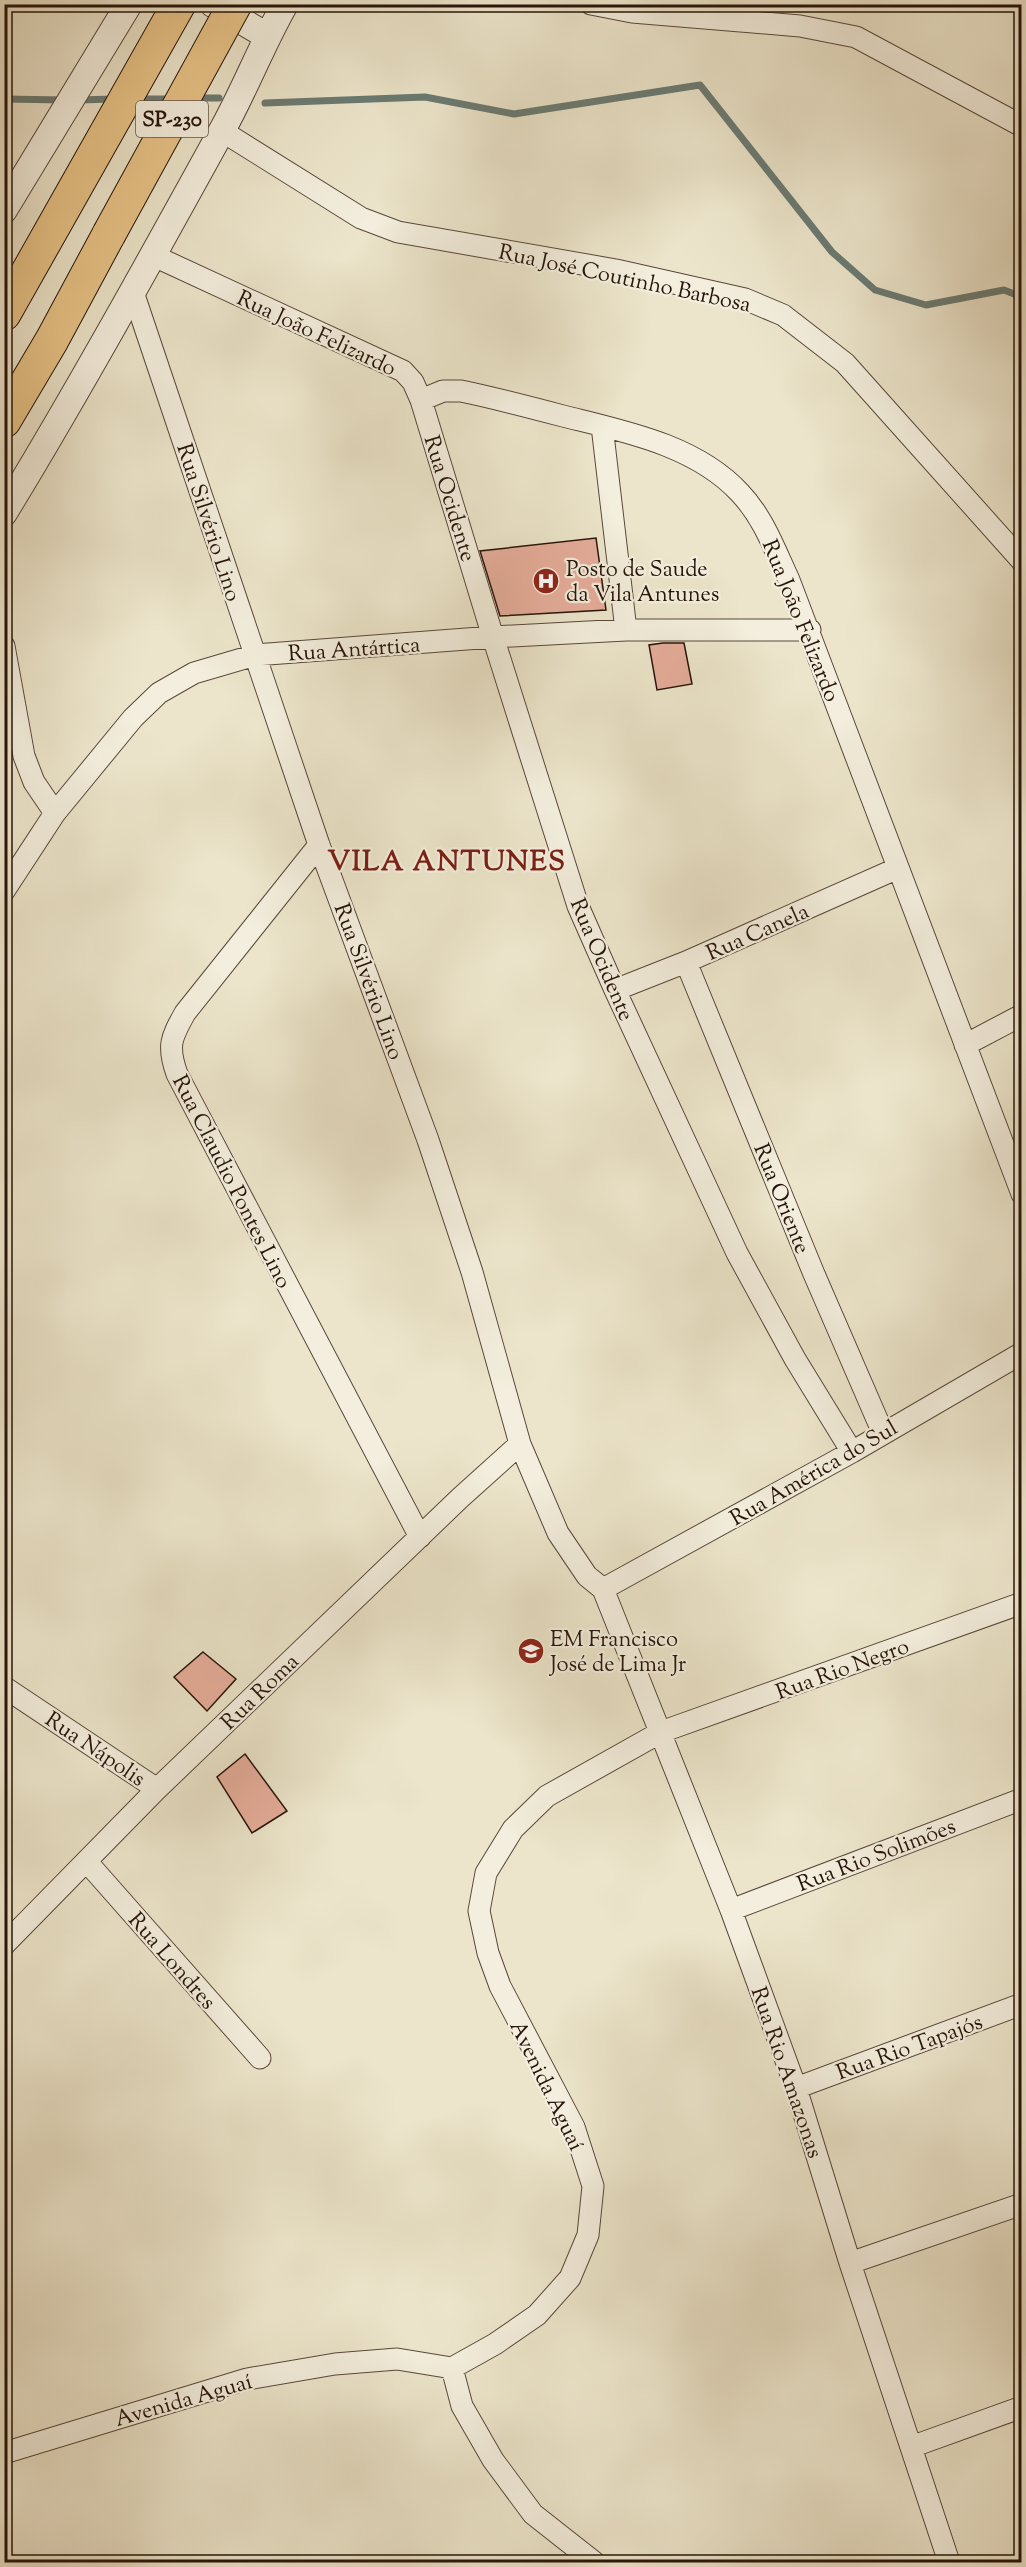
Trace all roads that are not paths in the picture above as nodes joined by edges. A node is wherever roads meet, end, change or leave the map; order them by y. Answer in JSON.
{"nodes":[{"id":1,"x":129,"y":4,"type":"edge"},
{"id":2,"x":179,"y":4,"type":"edge"},
{"id":3,"x":213,"y":4,"type":"edge"},
{"id":4,"x":235,"y":4,"type":"edge"},
{"id":5,"x":285,"y":4,"type":"edge"},
{"id":6,"x":591,"y":4,"type":"edge"},
{"id":7,"x":267,"y":36,"type":"junction"},
{"id":8,"x":1022,"y":126,"type":"edge"},
{"id":9,"x":222,"y":131,"type":"junction"},
{"id":10,"x":4,"y":210,"type":"edge"},
{"id":11,"x":152,"y":255,"type":"junction"},
{"id":12,"x":134,"y":292,"type":"junction"},
{"id":13,"x":4,"y":314,"type":"edge"},
{"id":14,"x":421,"y":399,"type":"junction"},
{"id":15,"x":4,"y":421,"type":"edge"},
{"id":16,"x":602,"y":426,"type":"junction"},
{"id":17,"x":4,"y":513,"type":"edge"},
{"id":18,"x":1022,"y":561,"type":"edge"},
{"id":19,"x":626,"y":630,"type":"junction"},
{"id":20,"x":810,"y":630,"type":"junction"},
{"id":21,"x":493,"y":637,"type":"junction"},
{"id":22,"x":4,"y":646,"type":"edge"},
{"id":23,"x":255,"y":656,"type":"junction"},
{"id":24,"x":55,"y":813,"type":"junction"},
{"id":25,"x":320,"y":845,"type":"junction"},
{"id":26,"x":898,"y":868,"type":"junction"},
{"id":27,"x":4,"y":891,"type":"edge"},
{"id":28,"x":686,"y":962,"type":"junction"},
{"id":29,"x":615,"y":990,"type":"junction"},
{"id":30,"x":1022,"y":1015,"type":"edge"},
{"id":31,"x":965,"y":1045,"type":"junction"},
{"id":32,"x":1022,"y":1194,"type":"edge"},
{"id":33,"x":1022,"y":1353,"type":"edge"},
{"id":34,"x":883,"y":1433,"type":"junction"},
{"id":35,"x":520,"y":1444,"type":"junction"},
{"id":36,"x":852,"y":1452,"type":"junction"},
{"id":37,"x":420,"y":1537,"type":"junction"},
{"id":38,"x":603,"y":1589,"type":"junction"},
{"id":39,"x":1022,"y":1603,"type":"edge"},
{"id":40,"x":4,"y":1686,"type":"edge"},
{"id":41,"x":661,"y":1732,"type":"junction"},
{"id":42,"x":157,"y":1789,"type":"junction"},
{"id":43,"x":1022,"y":1799,"type":"edge"},
{"id":44,"x":87,"y":1862,"type":"junction"},
{"id":45,"x":731,"y":1910,"type":"junction"},
{"id":46,"x":4,"y":1945,"type":"edge"},
{"id":47,"x":1022,"y":2004,"type":"edge"},
{"id":48,"x":260,"y":2058,"type":"dead end"},
{"id":49,"x":796,"y":2088,"type":"junction"},
{"id":50,"x":1022,"y":2204,"type":"edge"},
{"id":51,"x":850,"y":2263,"type":"junction"},
{"id":52,"x":452,"y":2368,"type":"junction"},
{"id":53,"x":1022,"y":2407,"type":"edge"},
{"id":54,"x":911,"y":2446,"type":"junction"},
{"id":55,"x":4,"y":2453,"type":"edge"},
{"id":56,"x":942,"y":2561,"type":"edge"},
{"id":57,"x":594,"y":2562,"type":"edge"}],
"edges":[{"from":1,"to":10,"type":"street"},
{"from":2,"to":13,"type":"highway","number":"SP-230"},
{"from":3,"to":7,"type":"street"},
{"from":4,"to":15,"type":"highway","number":"SP-230","bridge":true},
{"from":5,"to":7,"type":"street"},
{"from":6,"to":8,"type":"street"},
{"from":7,"to":9,"type":"street"},
{"from":9,"to":11,"type":"street"},
{"from":9,"to":18,"type":"street","name":"Rua José Coutinho Barbosa"},
{"from":11,"to":12,"type":"street"},
{"from":11,"to":14,"type":"street","name":"Rua João Felizardo"},
{"from":12,"to":17,"type":"street"},
{"from":12,"to":23,"type":"street","name":"Rua Silvério Lino"},
{"from":14,"to":16,"type":"street","name":"Rua João Felizardo"},
{"from":14,"to":21,"type":"street","name":"Rua Ocidente"},
{"from":16,"to":19,"type":"street"},
{"from":16,"to":20,"type":"street","name":"Rua João Felizardo"},
{"from":19,"to":20,"type":"street","name":"Rua Antártica"},
{"from":19,"to":21,"type":"street","name":"Rua Antártica"},
{"from":20,"to":26,"type":"street","name":"Rua João Felizardo"},
{"from":21,"to":23,"type":"street","name":"Rua Antártica"},
{"from":21,"to":29,"type":"street","name":"Rua Ocidente"},
{"from":22,"to":24,"type":"street"},
{"from":23,"to":24,"type":"street","name":"Rua Antártica"},
{"from":23,"to":25,"type":"street","name":"Rua Silvério Lino"},
{"from":24,"to":27,"type":"street","name":"Rua Antártica"},
{"from":25,"to":35,"type":"street","name":"Rua Silvério Lino"},
{"from":25,"to":37,"type":"street","name":"Rua Claudio Pontes Lino"},
{"from":26,"to":28,"type":"street","name":"Rua Canela"},
{"from":26,"to":31,"type":"street","name":"Rua João Felizardo"},
{"from":28,"to":29,"type":"street","name":"Rua Canela"},
{"from":28,"to":34,"type":"street","name":"Rua Oriente"},
{"from":29,"to":36,"type":"street","name":"Rua Ocidente"},
{"from":30,"to":31,"type":"street"},
{"from":31,"to":32,"type":"street","name":"Rua João Felizardo"},
{"from":33,"to":34,"type":"street","name":"Rua América do Sul"},
{"from":34,"to":36,"type":"street","name":"Rua América do Sul"},
{"from":35,"to":37,"type":"street","name":"Rua Roma"},
{"from":35,"to":38,"type":"street","name":"Rua Silvério Lino"},
{"from":36,"to":38,"type":"street","name":"Rua América do Sul"},
{"from":37,"to":42,"type":"street","name":"Rua Roma"},
{"from":38,"to":41,"type":"street","name":"Rua Rio Amazonas"},
{"from":39,"to":41,"type":"street","name":"Rua Rio Negro"},
{"from":40,"to":42,"type":"street","name":"Rua Nápolis"},
{"from":41,"to":45,"type":"street","name":"Rua Rio Amazonas"},
{"from":41,"to":52,"type":"street","name":"Avenida Aguaí"},
{"from":42,"to":44,"type":"street","name":"Rua Roma"},
{"from":43,"to":45,"type":"street","name":"Rua Rio Solimões"},
{"from":44,"to":46,"type":"street","name":"Rua Roma"},
{"from":44,"to":48,"type":"street","name":"Rua Londres"},
{"from":45,"to":49,"type":"street","name":"Rua Rio Amazonas"},
{"from":47,"to":49,"type":"street","name":"Rua Rio Tapajós"},
{"from":49,"to":51,"type":"street","name":"Rua Rio Amazonas"},
{"from":50,"to":51,"type":"street"},
{"from":51,"to":54,"type":"street","name":"Rua Rio Amazonas"},
{"from":52,"to":55,"type":"street","name":"Avenida Aguaí"},
{"from":52,"to":57,"type":"street"},
{"from":53,"to":54,"type":"street"},
{"from":54,"to":56,"type":"street","name":"Rua Rio Amazonas"}]}
